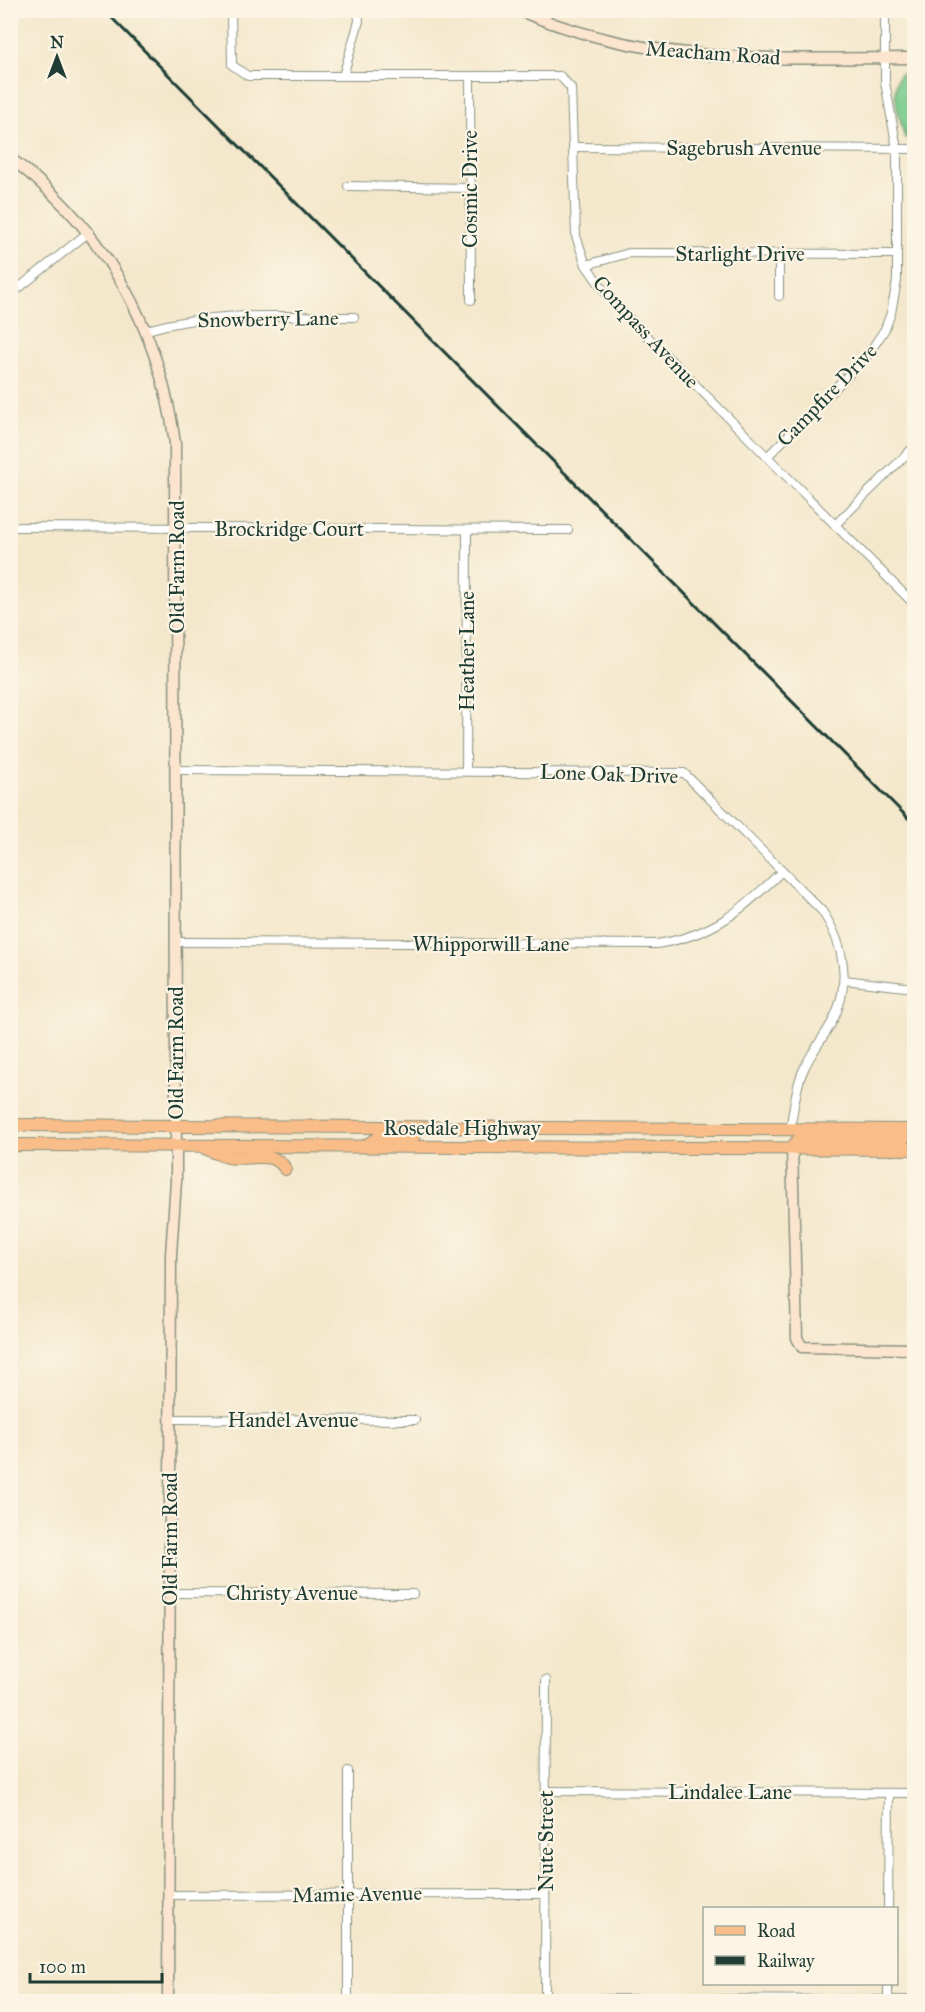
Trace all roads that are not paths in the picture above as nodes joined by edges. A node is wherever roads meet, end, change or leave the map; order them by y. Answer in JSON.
{"nodes":[{"id":1,"x":231,"y":10,"type":"edge"},
{"id":2,"x":358,"y":10,"type":"edge"},
{"id":3,"x":518,"y":10,"type":"edge"},
{"id":4,"x":885,"y":10,"type":"edge"},
{"id":5,"x":885,"y":58,"type":"junction"},
{"id":6,"x":915,"y":58,"type":"edge"},
{"id":7,"x":343,"y":76,"type":"junction"},
{"id":8,"x":470,"y":77,"type":"junction"},
{"id":9,"x":573,"y":147,"type":"junction"},
{"id":10,"x":897,"y":149,"type":"junction"},
{"id":11,"x":915,"y":149,"type":"edge"},
{"id":12,"x":10,"y":158,"type":"edge"},
{"id":13,"x":348,"y":186,"type":"dead end"},
{"id":14,"x":470,"y":188,"type":"junction"},
{"id":15,"x":89,"y":232,"type":"junction"},
{"id":16,"x":779,"y":254,"type":"junction"},
{"id":17,"x":897,"y":254,"type":"junction"},
{"id":18,"x":586,"y":265,"type":"junction"},
{"id":19,"x":10,"y":295,"type":"edge"},
{"id":20,"x":779,"y":296,"type":"dead end"},
{"id":21,"x":471,"y":300,"type":"dead end"},
{"id":22,"x":354,"y":317,"type":"dead end"},
{"id":23,"x":147,"y":330,"type":"junction"},
{"id":24,"x":915,"y":447,"type":"edge"},
{"id":25,"x":767,"y":457,"type":"junction"},
{"id":26,"x":835,"y":525,"type":"junction"},
{"id":27,"x":10,"y":527,"type":"edge"},
{"id":28,"x":177,"y":528,"type":"junction"},
{"id":29,"x":467,"y":530,"type":"junction"},
{"id":30,"x":568,"y":530,"type":"dead end"},
{"id":31,"x":915,"y":604,"type":"edge"},
{"id":32,"x":177,"y":770,"type":"junction"},
{"id":33,"x":466,"y":771,"type":"junction"},
{"id":34,"x":782,"y":871,"type":"junction"},
{"id":35,"x":176,"y":942,"type":"junction"},
{"id":36,"x":844,"y":980,"type":"junction"},
{"id":37,"x":915,"y":988,"type":"edge"},
{"id":38,"x":10,"y":1125,"type":"edge"},
{"id":39,"x":176,"y":1126,"type":"junction"},
{"id":40,"x":507,"y":1128,"type":"junction"},
{"id":41,"x":790,"y":1129,"type":"junction"},
{"id":42,"x":915,"y":1130,"type":"edge"},
{"id":43,"x":915,"y":1138,"type":"edge"},
{"id":44,"x":10,"y":1144,"type":"edge"},
{"id":45,"x":176,"y":1146,"type":"junction"},
{"id":46,"x":198,"y":1146,"type":"junction"},
{"id":47,"x":364,"y":1147,"type":"junction"},
{"id":48,"x":657,"y":1148,"type":"junction"},
{"id":49,"x":792,"y":1148,"type":"junction"},
{"id":50,"x":915,"y":1149,"type":"edge"},
{"id":51,"x":285,"y":1169,"type":"dead end"},
{"id":52,"x":915,"y":1349,"type":"edge"},
{"id":53,"x":170,"y":1419,"type":"junction"},
{"id":54,"x":415,"y":1420,"type":"dead end"},
{"id":55,"x":170,"y":1593,"type":"junction"},
{"id":56,"x":414,"y":1594,"type":"dead end"},
{"id":57,"x":546,"y":1680,"type":"dead end"},
{"id":58,"x":348,"y":1771,"type":"dead end"},
{"id":59,"x":546,"y":1791,"type":"junction"},
{"id":60,"x":889,"y":1792,"type":"junction"},
{"id":61,"x":915,"y":1793,"type":"edge"},
{"id":62,"x":545,"y":1894,"type":"junction"},
{"id":63,"x":169,"y":1895,"type":"junction"},
{"id":64,"x":348,"y":1895,"type":"junction"},
{"id":65,"x":888,"y":1907,"type":"edge"},
{"id":66,"x":888,"y":1985,"type":"edge"},
{"id":67,"x":545,"y":2000,"type":"edge"},
{"id":68,"x":915,"y":2000,"type":"edge"},
{"id":69,"x":168,"y":2001,"type":"edge"},
{"id":70,"x":348,"y":2001,"type":"edge"},
{"id":71,"x":888,"y":2001,"type":"edge"}],
"edges":[{"from":1,"to":7,"type":"street","name":"Compass Avenue"},
{"from":2,"to":7,"type":"street"},
{"from":3,"to":5,"type":"street","name":"Meacham Road"},
{"from":4,"to":5,"type":"street","name":"Campfire Drive"},
{"from":5,"to":6,"type":"street","name":"Meacham Road"},
{"from":5,"to":10,"type":"street","name":"Campfire Drive"},
{"from":7,"to":8,"type":"street","name":"Compass Avenue"},
{"from":8,"to":9,"type":"street","name":"Compass Avenue"},
{"from":8,"to":14,"type":"street","name":"Cosmic Drive"},
{"from":9,"to":10,"type":"street","name":"Sagebrush Avenue"},
{"from":9,"to":18,"type":"street","name":"Compass Avenue"},
{"from":10,"to":11,"type":"street","name":"Sagebrush Avenue"},
{"from":10,"to":17,"type":"street","name":"Campfire Drive"},
{"from":12,"to":15,"type":"street","name":"Old Farm Road"},
{"from":13,"to":14,"type":"street"},
{"from":14,"to":21,"type":"street","name":"Cosmic Drive"},
{"from":15,"to":19,"type":"street"},
{"from":15,"to":23,"type":"street","name":"Old Farm Road"},
{"from":16,"to":17,"type":"street","name":"Starlight Drive"},
{"from":16,"to":18,"type":"street","name":"Starlight Drive"},
{"from":16,"to":20,"type":"street"},
{"from":17,"to":25,"type":"street","name":"Campfire Drive"},
{"from":18,"to":25,"type":"street","name":"Compass Avenue"},
{"from":22,"to":23,"type":"street","name":"Snowberry Lane"},
{"from":23,"to":28,"type":"street","name":"Old Farm Road"},
{"from":24,"to":26,"type":"street"},
{"from":25,"to":26,"type":"street","name":"Compass Avenue"},
{"from":26,"to":31,"type":"street","name":"Compass Avenue"},
{"from":27,"to":28,"type":"street","name":"Brockridge Court"},
{"from":28,"to":29,"type":"street","name":"Brockridge Court"},
{"from":28,"to":32,"type":"street","name":"Old Farm Road"},
{"from":29,"to":30,"type":"street","name":"Brockridge Court"},
{"from":29,"to":33,"type":"street","name":"Heather Lane"},
{"from":32,"to":33,"type":"street","name":"Lone Oak Drive"},
{"from":32,"to":35,"type":"street","name":"Old Farm Road"},
{"from":33,"to":34,"type":"street","name":"Lone Oak Drive"},
{"from":34,"to":35,"type":"street","name":"Whipporwill Lane"},
{"from":34,"to":36,"type":"street","name":"Lone Oak Drive"},
{"from":35,"to":39,"type":"street","name":"Old Farm Road"},
{"from":36,"to":37,"type":"street"},
{"from":36,"to":41,"type":"street","name":"Lone Oak Drive"},
{"from":38,"to":39,"type":"main road","name":"Rosedale Highway"},
{"from":39,"to":40,"type":"main road","name":"Rosedale Highway"},
{"from":39,"to":45,"type":"street","name":"Old Farm Road"},
{"from":40,"to":41,"type":"main road","name":"Rosedale Highway"},
{"from":40,"to":47,"type":"main road"},
{"from":41,"to":42,"type":"main road","name":"Rosedale Highway"},
{"from":41,"to":48,"type":"main road"},
{"from":43,"to":49,"type":"main road"},
{"from":44,"to":45,"type":"main road","name":"Rosedale Highway"},
{"from":45,"to":46,"type":"main road","name":"Rosedale Highway"},
{"from":45,"to":53,"type":"street","name":"Old Farm Road"},
{"from":46,"to":47,"type":"main road","name":"Rosedale Highway"},
{"from":46,"to":51,"type":"main road"},
{"from":47,"to":48,"type":"main road","name":"Rosedale Highway"},
{"from":48,"to":49,"type":"main road","name":"Rosedale Highway"},
{"from":49,"to":50,"type":"main road","name":"Rosedale Highway"},
{"from":49,"to":52,"type":"street"},
{"from":53,"to":54,"type":"street","name":"Handel Avenue"},
{"from":53,"to":55,"type":"street","name":"Old Farm Road"},
{"from":55,"to":56,"type":"street","name":"Christy Avenue"},
{"from":55,"to":63,"type":"street","name":"Old Farm Road"},
{"from":57,"to":59,"type":"street","name":"Nute Street"},
{"from":58,"to":64,"type":"street"},
{"from":59,"to":60,"type":"street","name":"Lindalee Lane"},
{"from":59,"to":62,"type":"street","name":"Nute Street"},
{"from":60,"to":61,"type":"street","name":"Lindalee Lane"},
{"from":60,"to":65,"type":"street"},
{"from":62,"to":64,"type":"street","name":"Mamie Avenue"},
{"from":62,"to":67,"type":"street","name":"Nute Street"},
{"from":63,"to":64,"type":"street","name":"Mamie Avenue"},
{"from":63,"to":69,"type":"street","name":"Old Farm Road"},
{"from":64,"to":70,"type":"street"},
{"from":66,"to":71,"type":"street"},
{"from":67,"to":71,"type":"street"},
{"from":68,"to":71,"type":"street"}]}
